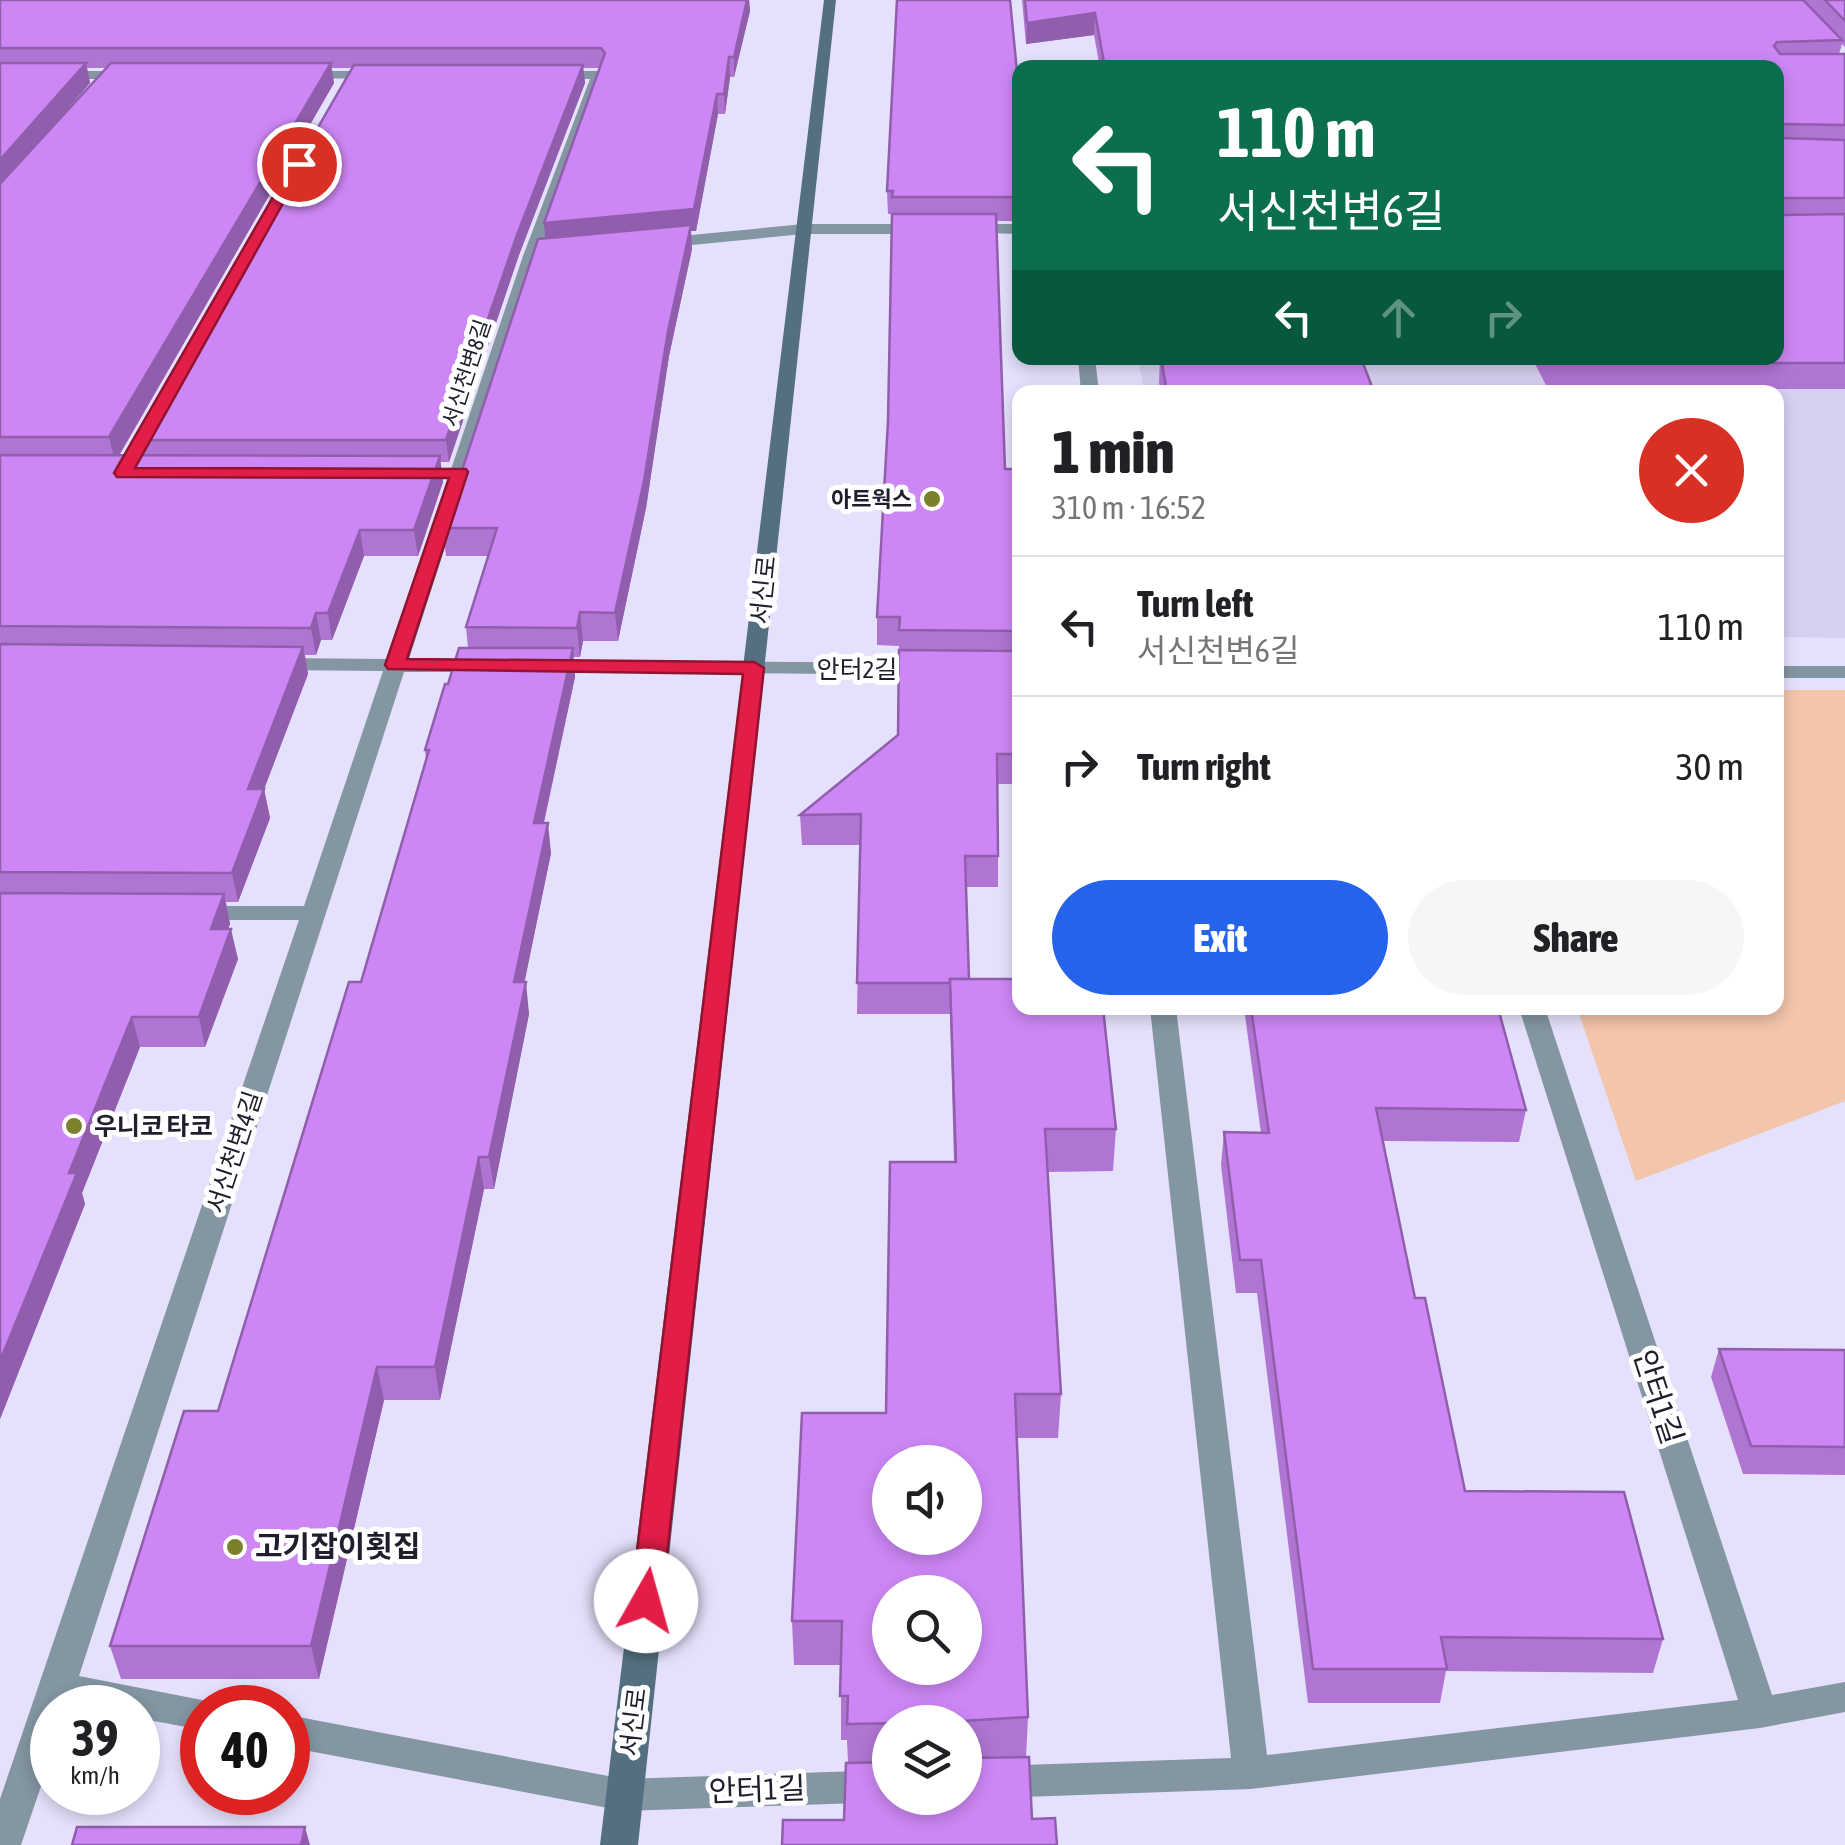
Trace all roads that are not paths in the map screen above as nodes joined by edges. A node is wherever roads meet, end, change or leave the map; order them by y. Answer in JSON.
{"nodes":[{"id":1,"x":830,"y":0,"type":"edge"},
{"id":2,"x":0,"y":75,"type":"edge"},
{"id":3,"x":110,"y":75,"type":"junction"},
{"id":4,"x":150,"y":75,"type":"edge"},
{"id":5,"x":289,"y":75,"type":"edge"},
{"id":6,"x":349,"y":75,"type":"junction"},
{"id":7,"x":388,"y":75,"type":"edge"},
{"id":8,"x":541,"y":75,"type":"edge"},
{"id":9,"x":97,"y":89,"type":"edge"},
{"id":10,"x":340,"y":91,"type":"edge"},
{"id":11,"x":804,"y":228,"type":"junction"},
{"id":12,"x":1012,"y":229,"type":"edge"},
{"id":13,"x":648,"y":244,"type":"edge"},
{"id":14,"x":551,"y":254,"type":"edge"},
{"id":15,"x":532,"y":256,"type":"junction"},
{"id":16,"x":257,"y":664,"type":"edge"},
{"id":17,"x":395,"y":665,"type":"junction"},
{"id":18,"x":754,"y":668,"type":"junction"},
{"id":19,"x":944,"y":670,"type":"edge"},
{"id":20,"x":1784,"y":672,"type":"edge"},
{"id":21,"x":1845,"y":672,"type":"edge"},
{"id":22,"x":176,"y":913,"type":"edge"},
{"id":23,"x":313,"y":913,"type":"junction"},
{"id":24,"x":1163,"y":1015,"type":"edge"},
{"id":25,"x":1534,"y":1015,"type":"edge"},
{"id":26,"x":59,"y":1685,"type":"edge"},
{"id":27,"x":1845,"y":1698,"type":"edge"},
{"id":28,"x":1760,"y":1713,"type":"junction"},
{"id":29,"x":310,"y":1735,"type":"edge"},
{"id":30,"x":30,"y":1766,"type":"edge"},
{"id":31,"x":1251,"y":1772,"type":"junction"},
{"id":32,"x":982,"y":1782,"type":"edge"},
{"id":33,"x":872,"y":1787,"type":"edge"},
{"id":34,"x":624,"y":1795,"type":"junction"},
{"id":35,"x":2,"y":1845,"type":"edge"},
{"id":36,"x":619,"y":1845,"type":"edge"}],
"edges":[{"from":1,"to":11,"type":"street","name":"서신로"},
{"from":2,"to":3,"type":"street"},
{"from":3,"to":4,"type":"street"},
{"from":3,"to":9,"type":"street"},
{"from":5,"to":6,"type":"street"},
{"from":6,"to":7,"type":"street"},
{"from":6,"to":10,"type":"street"},
{"from":8,"to":15,"type":"street","name":"서신천변8길"},
{"from":11,"to":12,"type":"street"},
{"from":11,"to":13,"type":"street"},
{"from":11,"to":18,"type":"street","name":"서신로"},
{"from":14,"to":15,"type":"street"},
{"from":15,"to":17,"type":"street","name":"서신천변8길"},
{"from":16,"to":17,"type":"street","name":"안터2길"},
{"from":17,"to":18,"type":"street","name":"안터2길"},
{"from":17,"to":23,"type":"street","name":"서신천변4길"},
{"from":18,"to":19,"type":"street","name":"안터2길"},
{"from":18,"to":34,"type":"street","name":"서신로"},
{"from":20,"to":21,"type":"street"},
{"from":22,"to":23,"type":"street"},
{"from":23,"to":26,"type":"street","name":"서신천변4길"},
{"from":24,"to":31,"type":"street"},
{"from":25,"to":28,"type":"street","name":"안터1길"},
{"from":27,"to":28,"type":"street"},
{"from":28,"to":31,"type":"street"},
{"from":29,"to":34,"type":"street","name":"안터1길"},
{"from":30,"to":35,"type":"street","name":"서신천변4길"},
{"from":31,"to":32,"type":"street"},
{"from":33,"to":34,"type":"street","name":"안터1길"},
{"from":34,"to":36,"type":"street","name":"서신로"}]}
